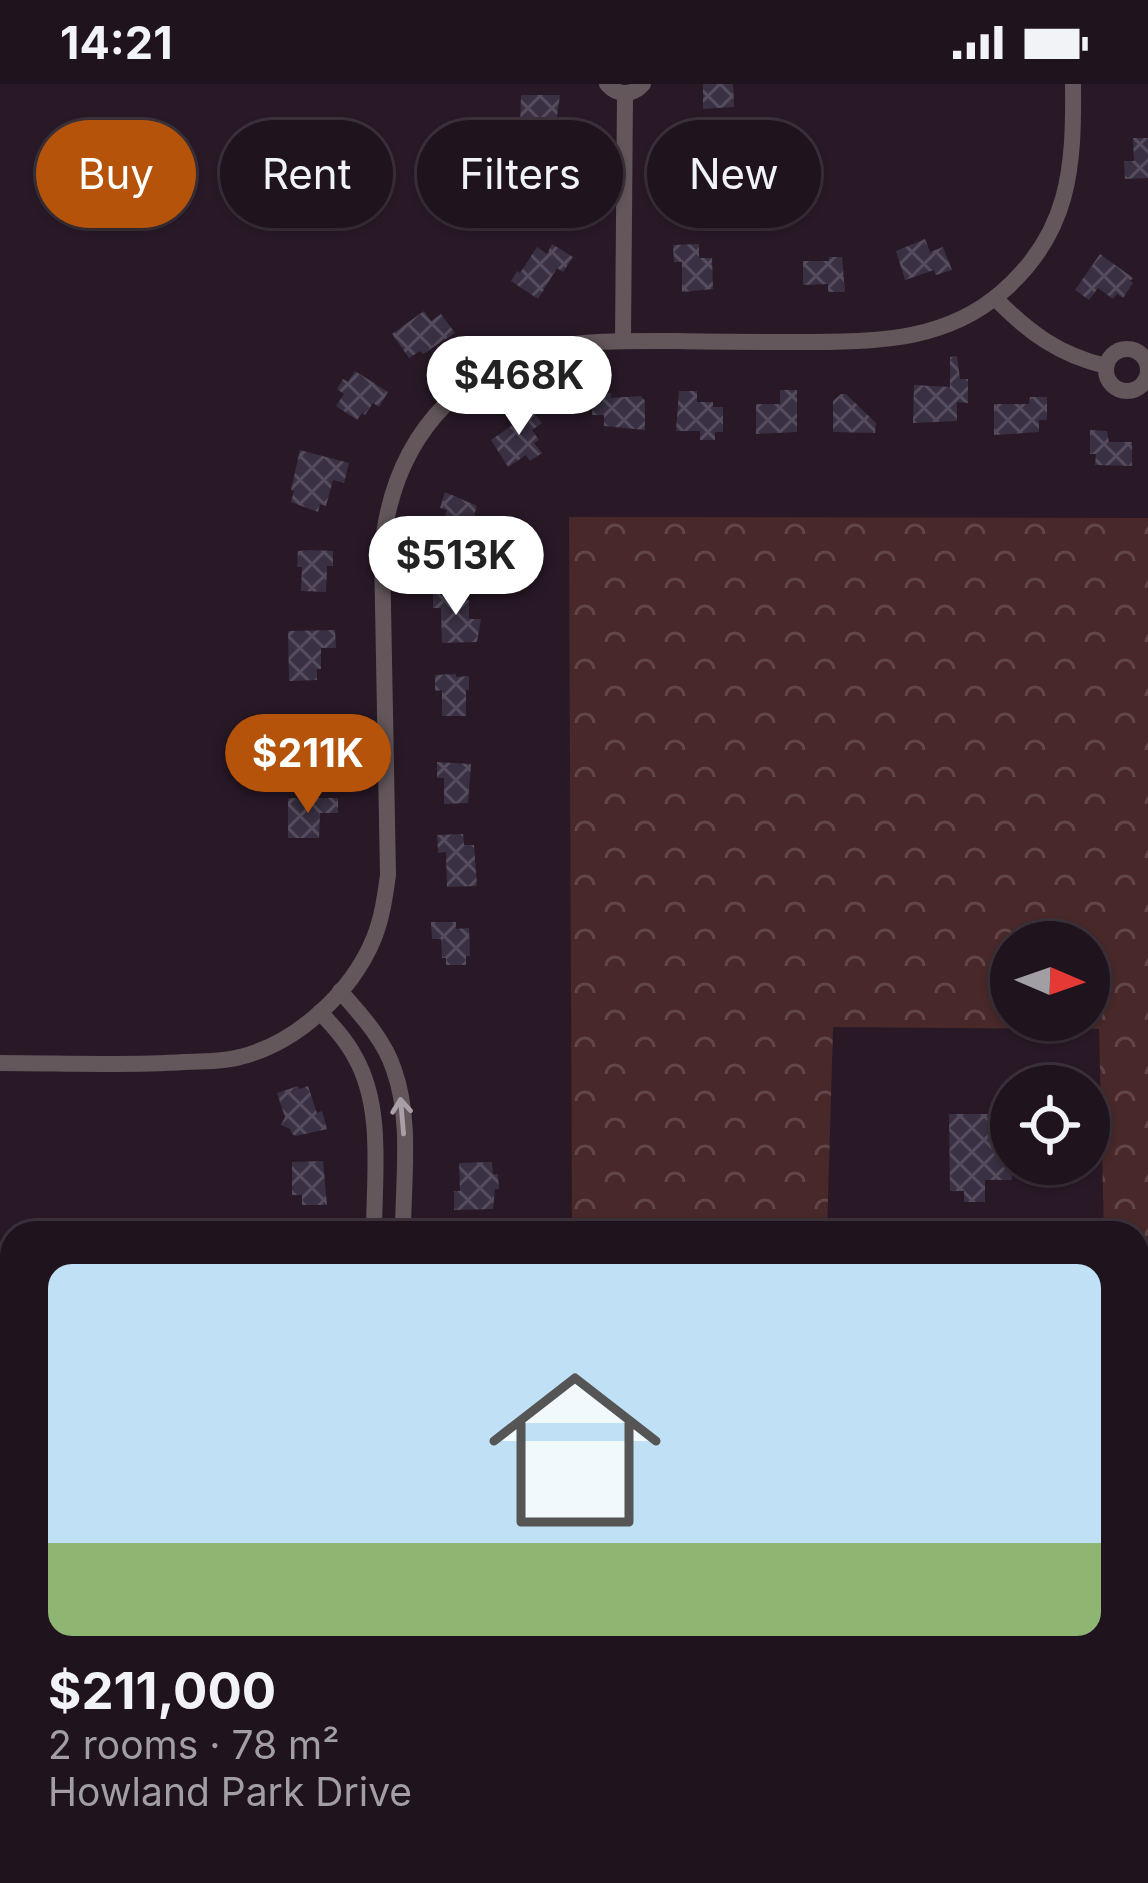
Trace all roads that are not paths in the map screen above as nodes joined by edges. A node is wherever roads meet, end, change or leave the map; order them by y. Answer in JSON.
{"nodes":[{"id":1,"x":607,"y":84,"type":"edge"},
{"id":2,"x":643,"y":84,"type":"edge"},
{"id":3,"x":1073,"y":84,"type":"edge"},
{"id":4,"x":625,"y":94,"type":"junction"},
{"id":5,"x":995,"y":298,"type":"junction"},
{"id":6,"x":623,"y":341,"type":"junction"},
{"id":7,"x":1106,"y":366,"type":"dead end"},
{"id":8,"x":340,"y":991,"type":"junction"},
{"id":9,"x":320,"y":1012,"type":"junction"},
{"id":10,"x":0,"y":1063,"type":"edge"},
{"id":11,"x":374,"y":1221,"type":"edge"},
{"id":12,"x":403,"y":1221,"type":"edge"}],
"edges":[{"from":1,"to":4,"type":"street"},
{"from":2,"to":4,"type":"street"},
{"from":3,"to":5,"type":"street"},
{"from":4,"to":6,"type":"street"},
{"from":5,"to":6,"type":"street"},
{"from":5,"to":7,"type":"street"},
{"from":6,"to":8,"type":"street"},
{"from":8,"to":9,"type":"street"},
{"from":12,"to":8,"type":"street","one_way":true},
{"from":9,"to":10,"type":"street"},
{"from":9,"to":11,"type":"street"}]}
